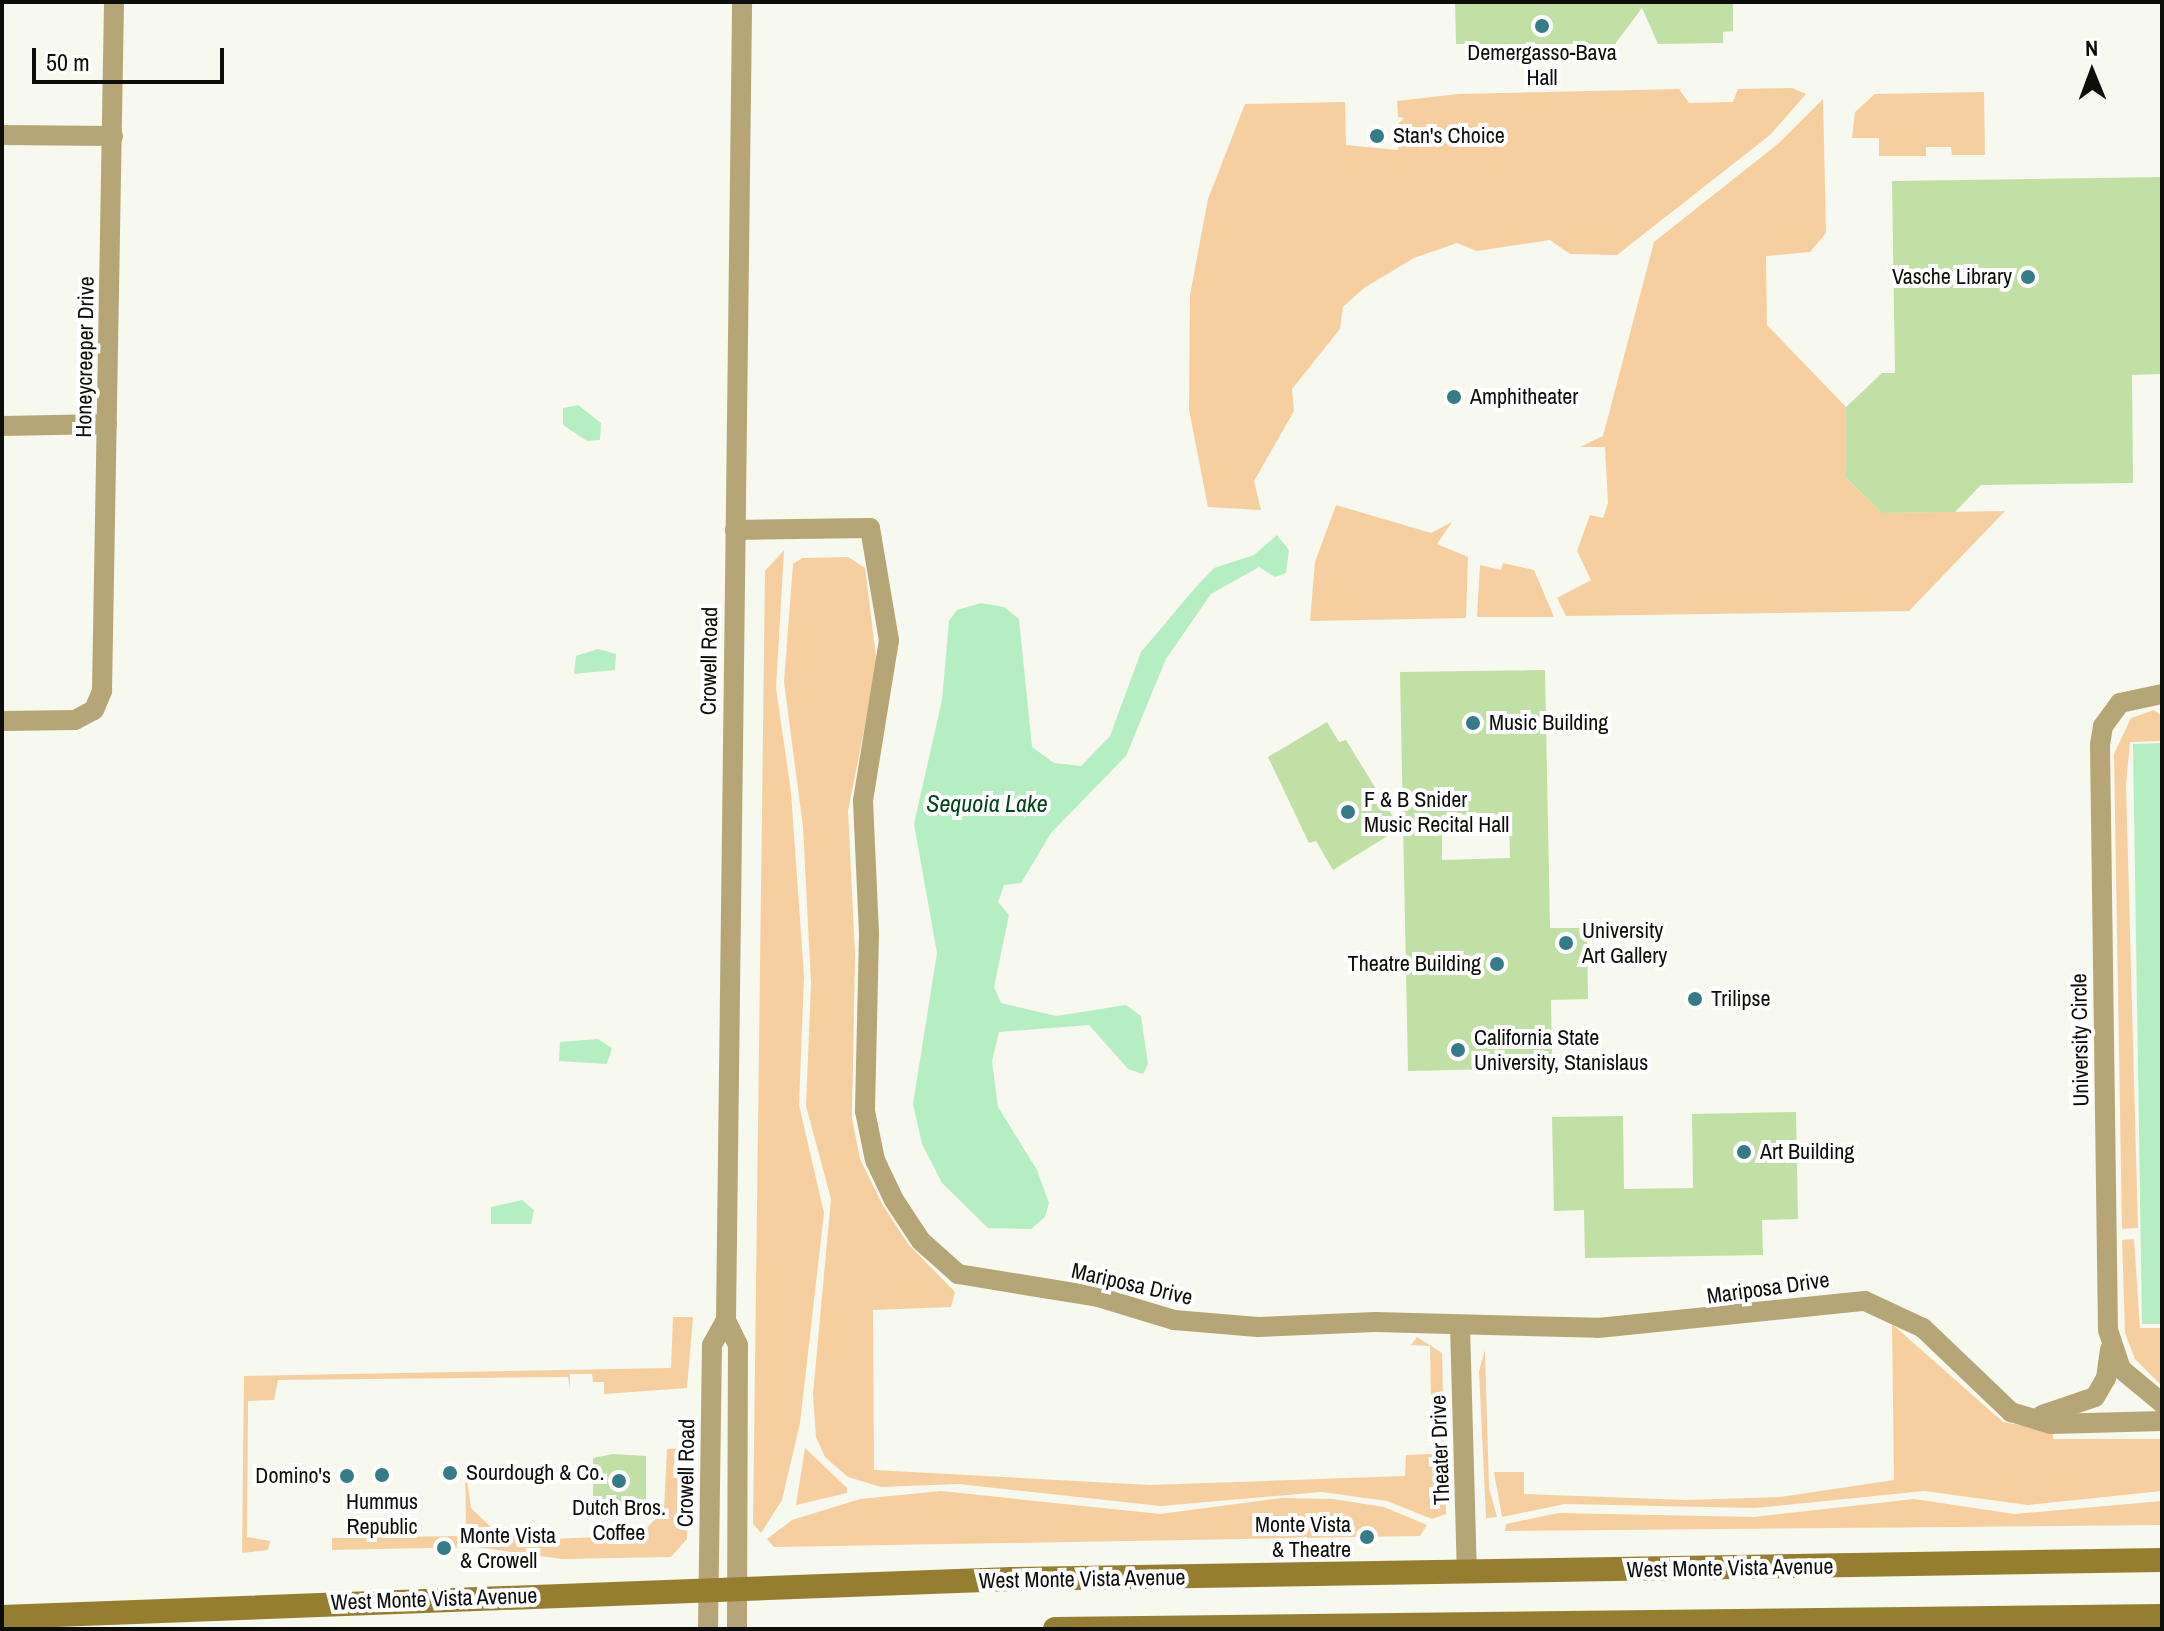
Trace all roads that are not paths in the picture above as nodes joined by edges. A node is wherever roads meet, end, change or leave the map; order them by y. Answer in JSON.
{"nodes":[{"id":1,"x":114,"y":2,"type":"edge"},
{"id":2,"x":742,"y":2,"type":"edge"},
{"id":3,"x":2,"y":135,"type":"edge"},
{"id":4,"x":113,"y":136,"type":"junction"},
{"id":5,"x":107,"y":424,"type":"junction"},
{"id":6,"x":2,"y":426,"type":"edge"},
{"id":7,"x":735,"y":530,"type":"junction"},
{"id":8,"x":2162,"y":694,"type":"edge"},
{"id":9,"x":2,"y":721,"type":"edge"},
{"id":10,"x":726,"y":1320,"type":"junction"},
{"id":11,"x":1460,"y":1326,"type":"junction"},
{"id":12,"x":2109,"y":1345,"type":"junction"},
{"id":13,"x":2162,"y":1403,"type":"edge"},
{"id":14,"x":2035,"y":1418,"type":"junction"},
{"id":15,"x":2162,"y":1421,"type":"edge"},
{"id":16,"x":2162,"y":1560,"type":"edge"},
{"id":17,"x":1467,"y":1572,"type":"junction"},
{"id":18,"x":737,"y":1591,"type":"junction"},
{"id":19,"x":709,"y":1592,"type":"junction"},
{"id":20,"x":2162,"y":1616,"type":"edge"},
{"id":21,"x":2,"y":1617,"type":"edge"},
{"id":22,"x":708,"y":1629,"type":"edge"},
{"id":23,"x":737,"y":1629,"type":"edge"},
{"id":24,"x":1055,"y":1629,"type":"edge"}],
"edges":[{"from":1,"to":4,"type":"street","name":"Honeycreeper Drive"},
{"from":2,"to":7,"type":"street","name":"Crowell Road"},
{"from":3,"to":4,"type":"street"},
{"from":4,"to":5,"type":"street","name":"Honeycreeper Drive"},
{"from":5,"to":6,"type":"street"},
{"from":5,"to":9,"type":"street","name":"Honeycreeper Drive"},
{"from":7,"to":10,"type":"street","name":"Crowell Road"},
{"from":7,"to":11,"type":"street","name":"Mariposa Drive"},
{"from":8,"to":12,"type":"street","name":"University Circle"},
{"from":10,"to":18,"type":"street","name":"Crowell Road"},
{"from":10,"to":19,"type":"street","name":"Crowell Road"},
{"from":11,"to":14,"type":"street","name":"Mariposa Drive"},
{"from":11,"to":17,"type":"street","name":"Theater Drive"},
{"from":12,"to":13,"type":"street"},
{"from":12,"to":14,"type":"street"},
{"from":14,"to":15,"type":"street","name":"Mariposa Drive"},
{"from":16,"to":17,"type":"main road","name":"West Monte Vista Avenue"},
{"from":17,"to":18,"type":"main road","name":"West Monte Vista Avenue"},
{"from":18,"to":19,"type":"main road","name":"West Monte Vista Avenue"},
{"from":18,"to":23,"type":"street","name":"Crowell Road"},
{"from":19,"to":21,"type":"main road","name":"West Monte Vista Avenue"},
{"from":19,"to":22,"type":"street","name":"Crowell Road"},
{"from":20,"to":24,"type":"main road"}]}
